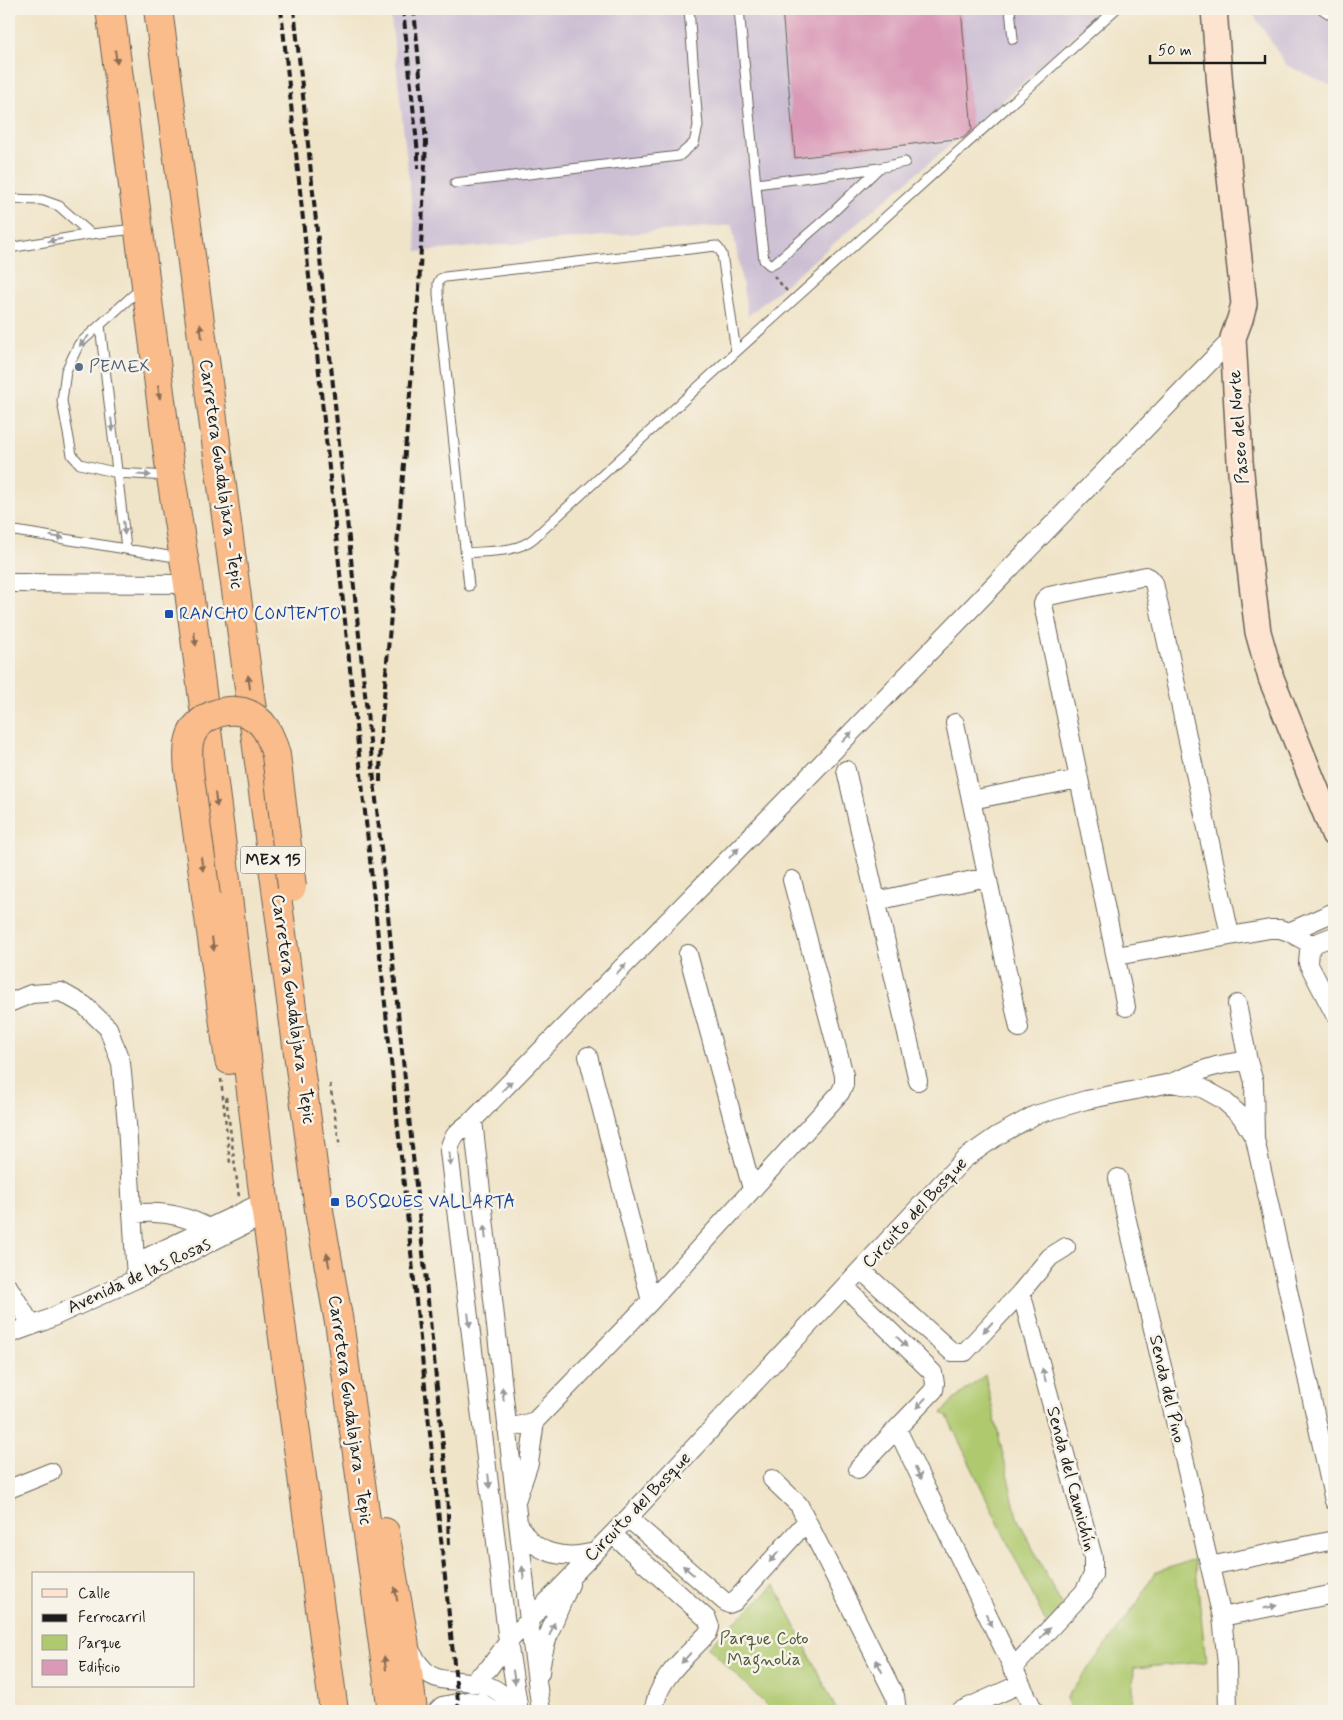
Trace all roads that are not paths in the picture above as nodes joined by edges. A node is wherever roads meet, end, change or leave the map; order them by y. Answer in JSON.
{"nodes":[{"id":1,"x":110,"y":9,"type":"edge"},
{"id":2,"x":158,"y":9,"type":"edge"},
{"id":3,"x":689,"y":9,"type":"edge"},
{"id":4,"x":738,"y":9,"type":"edge"},
{"id":5,"x":1010,"y":9,"type":"edge"},
{"id":6,"x":1116,"y":9,"type":"edge"},
{"id":7,"x":1214,"y":9,"type":"edge"},
{"id":8,"x":1322,"y":9,"type":"edge"},
{"id":9,"x":1334,"y":17,"type":"edge"},
{"id":10,"x":1013,"y":39,"type":"dead end"},
{"id":11,"x":905,"y":162,"type":"dead end"},
{"id":12,"x":879,"y":168,"type":"junction"},
{"id":13,"x":455,"y":183,"type":"dead end"},
{"id":14,"x":756,"y":184,"type":"junction"},
{"id":15,"x":9,"y":200,"type":"edge"},
{"id":16,"x":138,"y":228,"type":"junction"},
{"id":17,"x":90,"y":234,"type":"junction"},
{"id":18,"x":9,"y":248,"type":"edge"},
{"id":19,"x":145,"y":284,"type":"junction"},
{"id":20,"x":100,"y":324,"type":"junction"},
{"id":21,"x":1233,"y":338,"type":"junction"},
{"id":22,"x":736,"y":352,"type":"junction"},
{"id":23,"x":118,"y":473,"type":"junction"},
{"id":24,"x":171,"y":476,"type":"junction"},
{"id":25,"x":9,"y":530,"type":"edge"},
{"id":26,"x":126,"y":548,"type":"junction"},
{"id":27,"x":466,"y":553,"type":"junction"},
{"id":28,"x":185,"y":571,"type":"junction"},
{"id":29,"x":9,"y":583,"type":"edge"},
{"id":30,"x":470,"y":586,"type":"dead end"},
{"id":31,"x":955,"y":722,"type":"dead end"},
{"id":32,"x":846,"y":770,"type":"dead end"},
{"id":33,"x":1079,"y":779,"type":"junction"},
{"id":34,"x":971,"y":800,"type":"junction"},
{"id":35,"x":1334,"y":834,"type":"edge"},
{"id":36,"x":987,"y":877,"type":"junction"},
{"id":37,"x":792,"y":880,"type":"dead end"},
{"id":38,"x":876,"y":901,"type":"junction"},
{"id":39,"x":1334,"y":912,"type":"edge"},
{"id":40,"x":1289,"y":932,"type":"junction"},
{"id":41,"x":1230,"y":935,"type":"junction"},
{"id":42,"x":1334,"y":936,"type":"edge"},
{"id":43,"x":1316,"y":944,"type":"junction"},
{"id":44,"x":688,"y":954,"type":"dead end"},
{"id":45,"x":1116,"y":956,"type":"junction"},
{"id":46,"x":9,"y":1003,"type":"edge"},
{"id":47,"x":1237,"y":1004,"type":"dead end"},
{"id":48,"x":1126,"y":1007,"type":"dead end"},
{"id":49,"x":1334,"y":1013,"type":"edge"},
{"id":50,"x":1019,"y":1028,"type":"dead end"},
{"id":51,"x":588,"y":1056,"type":"dead end"},
{"id":52,"x":1248,"y":1061,"type":"junction"},
{"id":53,"x":918,"y":1081,"type":"dead end"},
{"id":54,"x":1171,"y":1083,"type":"junction"},
{"id":55,"x":473,"y":1120,"type":"junction"},
{"id":56,"x":1255,"y":1139,"type":"junction"},
{"id":57,"x":314,"y":1168,"type":"junction"},
{"id":58,"x":1118,"y":1178,"type":"dead end"},
{"id":59,"x":752,"y":1189,"type":"junction"},
{"id":60,"x":265,"y":1200,"type":"junction"},
{"id":61,"x":132,"y":1214,"type":"junction"},
{"id":62,"x":209,"y":1228,"type":"junction"},
{"id":63,"x":240,"y":1228,"type":"junction"},
{"id":64,"x":272,"y":1246,"type":"junction"},
{"id":65,"x":1066,"y":1247,"type":"dead end"},
{"id":66,"x":861,"y":1270,"type":"junction"},
{"id":67,"x":136,"y":1271,"type":"junction"},
{"id":68,"x":844,"y":1287,"type":"junction"},
{"id":69,"x":9,"y":1288,"type":"edge"},
{"id":70,"x":1021,"y":1292,"type":"junction"},
{"id":71,"x":651,"y":1301,"type":"junction"},
{"id":72,"x":32,"y":1326,"type":"junction"},
{"id":73,"x":340,"y":1328,"type":"junction"},
{"id":74,"x":9,"y":1334,"type":"edge"},
{"id":75,"x":535,"y":1421,"type":"junction"},
{"id":76,"x":897,"y":1429,"type":"junction"},
{"id":77,"x":507,"y":1430,"type":"junction"},
{"id":78,"x":858,"y":1469,"type":"dead end"},
{"id":79,"x":51,"y":1472,"type":"dead end"},
{"id":80,"x":772,"y":1479,"type":"dead end"},
{"id":81,"x":9,"y":1490,"type":"edge"},
{"id":82,"x":1334,"y":1501,"type":"edge"},
{"id":83,"x":516,"y":1511,"type":"junction"},
{"id":84,"x":628,"y":1518,"type":"junction"},
{"id":85,"x":807,"y":1521,"type":"junction"},
{"id":86,"x":613,"y":1535,"type":"junction"},
{"id":87,"x":1334,"y":1540,"type":"edge"},
{"id":88,"x":595,"y":1552,"type":"junction"},
{"id":89,"x":1210,"y":1566,"type":"junction"},
{"id":90,"x":574,"y":1574,"type":"junction"},
{"id":91,"x":1334,"y":1594,"type":"edge"},
{"id":92,"x":1222,"y":1617,"type":"junction"},
{"id":93,"x":528,"y":1621,"type":"junction"},
{"id":94,"x":404,"y":1639,"type":"junction"},
{"id":95,"x":508,"y":1642,"type":"junction"},
{"id":96,"x":1016,"y":1676,"type":"junction"},
{"id":97,"x":471,"y":1683,"type":"junction"},
{"id":98,"x":538,"y":1693,"type":"junction"},
{"id":99,"x":334,"y":1711,"type":"edge"},
{"id":100,"x":392,"y":1711,"type":"edge"},
{"id":101,"x":413,"y":1711,"type":"edge"},
{"id":102,"x":436,"y":1711,"type":"edge"},
{"id":103,"x":496,"y":1711,"type":"edge"},
{"id":104,"x":518,"y":1711,"type":"edge"},
{"id":105,"x":541,"y":1711,"type":"edge"},
{"id":106,"x":654,"y":1711,"type":"edge"},
{"id":107,"x":897,"y":1711,"type":"edge"},
{"id":108,"x":960,"y":1711,"type":"edge"},
{"id":109,"x":1034,"y":1711,"type":"edge"},
{"id":110,"x":1228,"y":1711,"type":"edge"}],
"edges":[{"from":1,"to":16,"type":"highway","number":"MEX 15","one_way":true},
{"from":57,"to":2,"type":"highway","name":"Carretera Guadalajara - Tepic","number":"MEX 15","one_way":true},
{"from":3,"to":13,"type":"lane"},
{"from":4,"to":14,"type":"lane"},
{"from":5,"to":10,"type":"lane"},
{"from":6,"to":22,"type":"lane"},
{"from":7,"to":21,"type":"street","name":"Paseo del Norte"},
{"from":8,"to":9,"type":"lane"},
{"from":11,"to":12,"type":"lane"},
{"from":12,"to":14,"type":"lane"},
{"from":12,"to":14,"type":"lane"},
{"from":15,"to":17,"type":"lane"},
{"from":16,"to":17,"type":"lane"},
{"from":16,"to":19,"type":"highway","number":"MEX 15"},
{"from":17,"to":18,"type":"lane","one_way":true},
{"from":19,"to":20,"type":"lane"},
{"from":19,"to":24,"type":"highway","number":"MEX 15","one_way":true},
{"from":20,"to":23,"type":"lane","one_way":true},
{"from":20,"to":23,"type":"lane","one_way":true},
{"from":21,"to":35,"type":"street","name":"Paseo del Norte"},
{"from":55,"to":21,"type":"street","one_way":true},
{"from":22,"to":27,"type":"lane"},
{"from":22,"to":27,"type":"lane"},
{"from":23,"to":24,"type":"lane","one_way":true},
{"from":23,"to":26,"type":"lane","one_way":true},
{"from":24,"to":28,"type":"highway","number":"MEX 15"},
{"from":25,"to":26,"type":"lane","one_way":true},
{"from":26,"to":28,"type":"lane"},
{"from":27,"to":30,"type":"lane"},
{"from":28,"to":29,"type":"street"},
{"from":28,"to":60,"type":"highway","number":"MEX 15","one_way":true},
{"from":31,"to":34,"type":"street"},
{"from":32,"to":38,"type":"street"},
{"from":33,"to":34,"type":"street"},
{"from":33,"to":41,"type":"street"},
{"from":33,"to":45,"type":"street"},
{"from":34,"to":36,"type":"street"},
{"from":36,"to":38,"type":"street"},
{"from":36,"to":50,"type":"street"},
{"from":37,"to":59,"type":"street"},
{"from":38,"to":53,"type":"street"},
{"from":39,"to":40,"type":"street"},
{"from":40,"to":41,"type":"street"},
{"from":40,"to":43,"type":"street"},
{"from":41,"to":45,"type":"street"},
{"from":42,"to":43,"type":"street"},
{"from":43,"to":49,"type":"street"},
{"from":44,"to":59,"type":"street"},
{"from":45,"to":48,"type":"street"},
{"from":46,"to":61,"type":"street"},
{"from":47,"to":52,"type":"street"},
{"from":51,"to":71,"type":"street"},
{"from":52,"to":54,"type":"street"},
{"from":52,"to":56,"type":"street"},
{"from":54,"to":56,"type":"street","name":"Circuito del Bosque"},
{"from":54,"to":66,"type":"street","name":"Circuito del Bosque"},
{"from":77,"to":55,"type":"street","one_way":true},
{"from":55,"to":95,"type":"street","one_way":true},
{"from":56,"to":82,"type":"street","name":"Circuito del Bosque"},
{"from":57,"to":60,"type":"highway","one_way":true,"bridge":true},
{"from":73,"to":57,"type":"highway","name":"Carretera Guadalajara - Tepic","number":"MEX 15","one_way":true},
{"from":58,"to":89,"type":"street","name":"Senda del Pino"},
{"from":59,"to":71,"type":"street"},
{"from":60,"to":62,"type":"street"},
{"from":60,"to":63,"type":"street","name":"Avenida de las Rosas"},
{"from":60,"to":64,"type":"highway","number":"MEX 15"},
{"from":61,"to":62,"type":"street"},
{"from":61,"to":67,"type":"street"},
{"from":62,"to":67,"type":"street"},
{"from":63,"to":64,"type":"street"},
{"from":63,"to":67,"type":"street","name":"Avenida de las Rosas"},
{"from":64,"to":99,"type":"highway","number":"MEX 15"},
{"from":65,"to":70,"type":"street"},
{"from":66,"to":68,"type":"street","name":"Circuito del Bosque"},
{"from":70,"to":66,"type":"street","one_way":true},
{"from":67,"to":72,"type":"street","name":"Avenida de las Rosas"},
{"from":68,"to":76,"type":"street","one_way":true},
{"from":68,"to":84,"type":"street","name":"Circuito del Bosque"},
{"from":69,"to":72,"type":"street"},
{"from":96,"to":70,"type":"street","name":"Senda del Camichín","one_way":true},
{"from":71,"to":75,"type":"street"},
{"from":72,"to":74,"type":"street","name":"Avenida de las Rosas"},
{"from":94,"to":73,"type":"highway","one_way":true},
{"from":100,"to":73,"type":"highway","name":"Carretera Guadalajara - Tepic","number":"MEX 15","one_way":true},
{"from":75,"to":77,"type":"street"},
{"from":75,"to":83,"type":"street"},
{"from":76,"to":78,"type":"street"},
{"from":76,"to":96,"type":"street","one_way":true},
{"from":77,"to":83,"type":"street"},
{"from":79,"to":81,"type":"street"},
{"from":80,"to":85,"type":"street"},
{"from":83,"to":88,"type":"street"},
{"from":93,"to":83,"type":"street","one_way":true},
{"from":85,"to":84,"type":"street","one_way":true},
{"from":84,"to":86,"type":"street","name":"Circuito del Bosque"},
{"from":107,"to":85,"type":"street","one_way":true},
{"from":86,"to":88,"type":"street","name":"Circuito del Bosque"},
{"from":86,"to":106,"type":"street","one_way":true},
{"from":87,"to":89,"type":"street"},
{"from":88,"to":90,"type":"street","name":"Circuito del Bosque"},
{"from":89,"to":92,"type":"street","name":"Senda del Pino"},
{"from":90,"to":93,"type":"street","name":"Circuito del Bosque"},
{"from":98,"to":90,"type":"street","one_way":true},
{"from":92,"to":91,"type":"street","one_way":true},
{"from":92,"to":110,"type":"street","name":"Senda del Pino"},
{"from":93,"to":95,"type":"street","name":"Circuito del Bosque"},
{"from":93,"to":98,"type":"street"},
{"from":94,"to":97,"type":"street"},
{"from":94,"to":101,"type":"highway"},
{"from":95,"to":97,"type":"street","name":"Circuito del Bosque"},
{"from":95,"to":104,"type":"street","one_way":true},
{"from":96,"to":108,"type":"street","name":"Senda del Camichín"},
{"from":96,"to":109,"type":"street"},
{"from":97,"to":104,"type":"street"},
{"from":98,"to":105,"type":"street"},
{"from":102,"to":103,"type":"street"}]}
